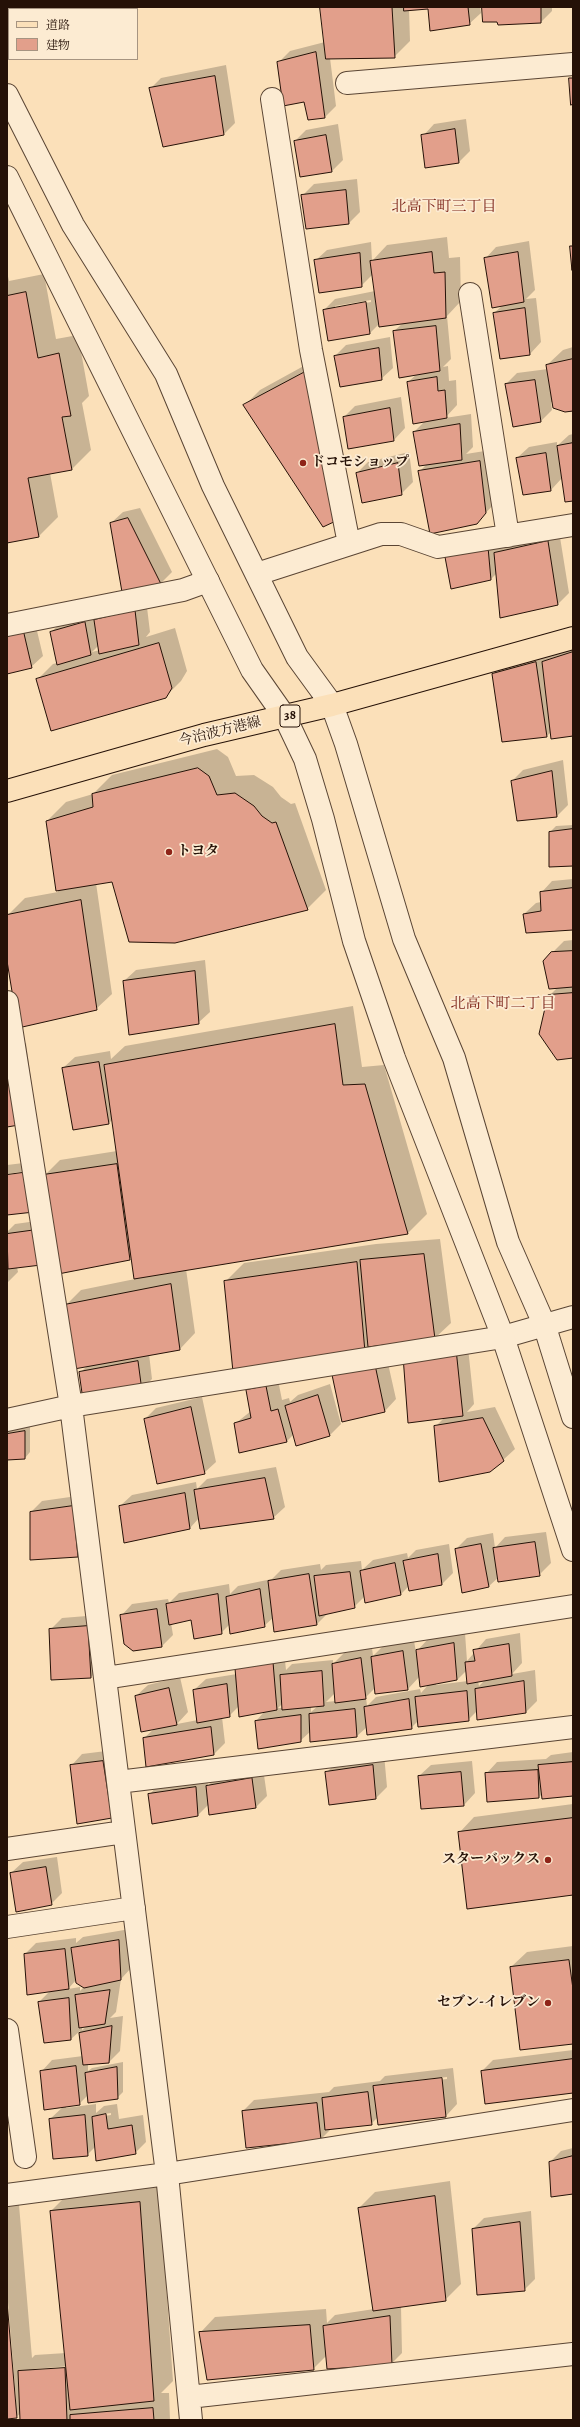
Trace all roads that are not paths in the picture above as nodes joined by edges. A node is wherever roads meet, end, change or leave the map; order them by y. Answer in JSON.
{"nodes":[{"id":1,"x":573,"y":64,"type":"edge"},
{"id":2,"x":347,"y":83,"type":"dead end"},
{"id":3,"x":7,"y":95,"type":"edge"},
{"id":4,"x":272,"y":99,"type":"dead end"},
{"id":5,"x":7,"y":177,"type":"edge"},
{"id":6,"x":470,"y":294,"type":"dead end"},
{"id":7,"x":573,"y":525,"type":"edge"},
{"id":8,"x":508,"y":536,"type":"junction"},
{"id":9,"x":349,"y":544,"type":"junction"},
{"id":10,"x":257,"y":574,"type":"junction"},
{"id":11,"x":208,"y":581,"type":"junction"},
{"id":12,"x":7,"y":625,"type":"edge"},
{"id":13,"x":573,"y":638,"type":"edge"},
{"id":14,"x":332,"y":705,"type":"junction"},
{"id":15,"x":285,"y":717,"type":"junction"},
{"id":16,"x":7,"y":791,"type":"edge"},
{"id":17,"x":7,"y":1002,"type":"edge"},
{"id":18,"x":573,"y":1317,"type":"edge"},
{"id":19,"x":544,"y":1324,"type":"junction"},
{"id":20,"x":503,"y":1337,"type":"junction"},
{"id":21,"x":71,"y":1406,"type":"junction"},
{"id":22,"x":573,"y":1417,"type":"edge"},
{"id":23,"x":7,"y":1420,"type":"edge"},
{"id":24,"x":573,"y":1550,"type":"edge"},
{"id":25,"x":573,"y":1606,"type":"edge"},
{"id":26,"x":105,"y":1678,"type":"junction"},
{"id":27,"x":573,"y":1727,"type":"edge"},
{"id":28,"x":118,"y":1782,"type":"junction"},
{"id":29,"x":124,"y":1832,"type":"junction"},
{"id":30,"x":7,"y":1849,"type":"edge"},
{"id":31,"x":134,"y":1908,"type":"junction"},
{"id":32,"x":7,"y":1927,"type":"edge"},
{"id":33,"x":7,"y":2030,"type":"edge"},
{"id":34,"x":573,"y":2110,"type":"edge"},
{"id":35,"x":25,"y":2157,"type":"dead end"},
{"id":36,"x":167,"y":2174,"type":"junction"},
{"id":37,"x":7,"y":2195,"type":"edge"},
{"id":38,"x":573,"y":2354,"type":"edge"},
{"id":39,"x":189,"y":2397,"type":"junction"},
{"id":40,"x":191,"y":2420,"type":"edge"}],
"edges":[{"from":1,"to":2,"type":"street"},
{"from":3,"to":10,"type":"street"},
{"from":4,"to":9,"type":"street"},
{"from":5,"to":11,"type":"street"},
{"from":6,"to":8,"type":"street"},
{"from":7,"to":8,"type":"street"},
{"from":8,"to":9,"type":"street"},
{"from":9,"to":10,"type":"street"},
{"from":10,"to":14,"type":"street"},
{"from":11,"to":12,"type":"street"},
{"from":11,"to":15,"type":"street"},
{"from":13,"to":14,"type":"main road","name":"今治波方港線","number":"38"},
{"from":14,"to":15,"type":"main road","name":"今治波方港線","number":"38"},
{"from":14,"to":19,"type":"street"},
{"from":15,"to":16,"type":"main road","name":"今治波方港線","number":"38"},
{"from":15,"to":20,"type":"street"},
{"from":17,"to":21,"type":"street"},
{"from":18,"to":19,"type":"street"},
{"from":19,"to":20,"type":"street"},
{"from":19,"to":22,"type":"street"},
{"from":20,"to":21,"type":"street"},
{"from":20,"to":24,"type":"street"},
{"from":21,"to":23,"type":"street"},
{"from":21,"to":26,"type":"street"},
{"from":25,"to":26,"type":"street"},
{"from":26,"to":28,"type":"street"},
{"from":27,"to":28,"type":"street"},
{"from":28,"to":29,"type":"street"},
{"from":29,"to":30,"type":"street"},
{"from":29,"to":31,"type":"street"},
{"from":31,"to":32,"type":"street"},
{"from":31,"to":36,"type":"street"},
{"from":33,"to":35,"type":"street"},
{"from":34,"to":36,"type":"street"},
{"from":36,"to":37,"type":"street"},
{"from":36,"to":39,"type":"street"},
{"from":38,"to":39,"type":"street"},
{"from":39,"to":40,"type":"street"}]}
